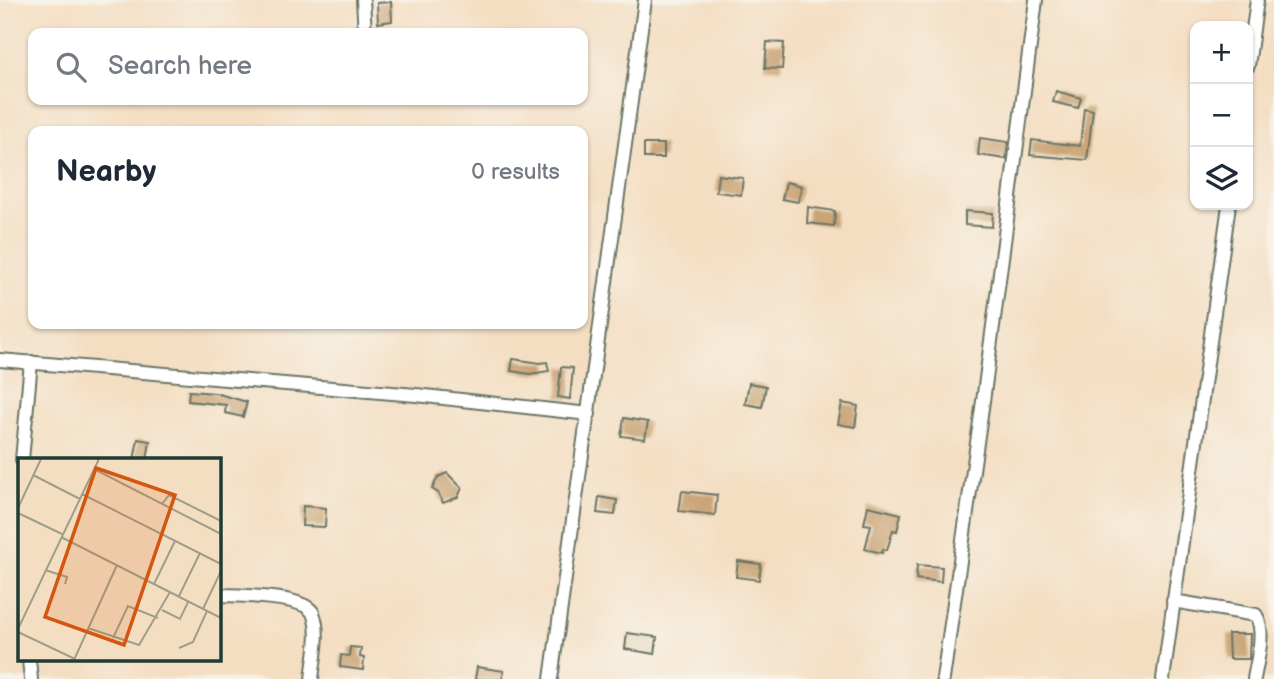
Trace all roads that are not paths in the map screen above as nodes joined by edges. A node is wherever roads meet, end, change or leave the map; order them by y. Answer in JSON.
{"nodes":[{"id":1,"x":363,"y":0,"type":"edge"},
{"id":2,"x":645,"y":0,"type":"edge"},
{"id":3,"x":1037,"y":0,"type":"edge"},
{"id":4,"x":1257,"y":0,"type":"edge"},
{"id":5,"x":365,"y":28,"type":"edge"},
{"id":6,"x":1253,"y":29,"type":"edge"},
{"id":7,"x":1228,"y":210,"type":"edge"},
{"id":8,"x":0,"y":360,"type":"edge"},
{"id":9,"x":31,"y":362,"type":"junction"},
{"id":10,"x":589,"y":414,"type":"junction"},
{"id":11,"x":22,"y":458,"type":"edge"},
{"id":12,"x":220,"y":595,"type":"edge"},
{"id":13,"x":1173,"y":601,"type":"junction"},
{"id":14,"x":312,"y":679,"type":"edge"},
{"id":15,"x":551,"y":679,"type":"edge"},
{"id":16,"x":943,"y":679,"type":"edge"},
{"id":17,"x":1163,"y":679,"type":"edge"},
{"id":18,"x":1254,"y":679,"type":"edge"}],
"edges":[{"from":1,"to":5,"type":"street"},
{"from":2,"to":10,"type":"street"},
{"from":3,"to":16,"type":"street"},
{"from":4,"to":6,"type":"street"},
{"from":7,"to":13,"type":"street"},
{"from":8,"to":9,"type":"street"},
{"from":9,"to":10,"type":"street"},
{"from":9,"to":11,"type":"street"},
{"from":10,"to":15,"type":"street"},
{"from":12,"to":14,"type":"street"},
{"from":13,"to":17,"type":"street"},
{"from":13,"to":18,"type":"street"}]}
